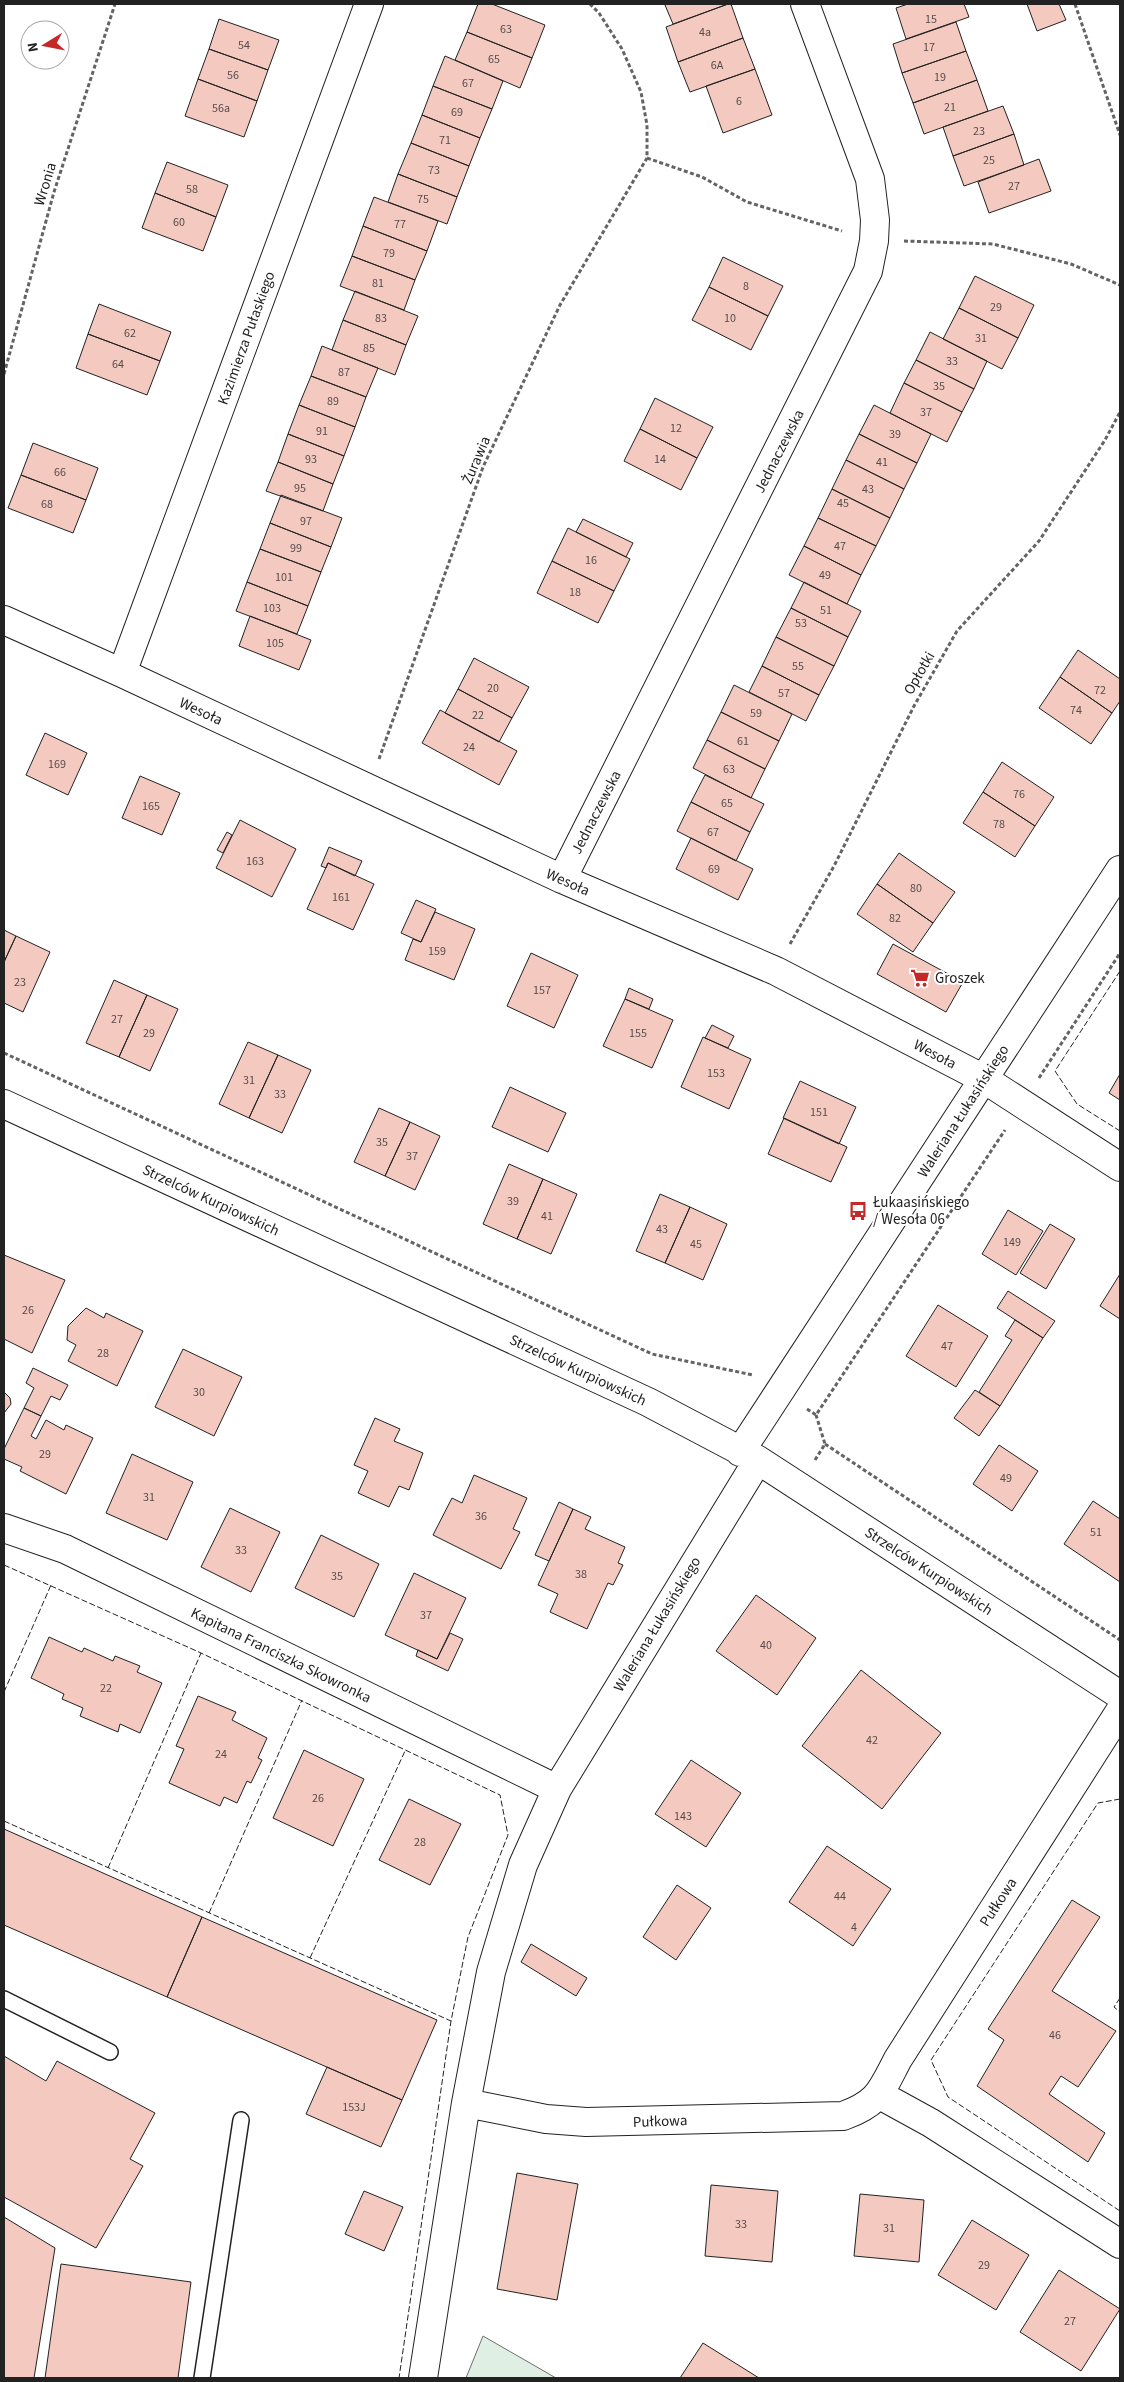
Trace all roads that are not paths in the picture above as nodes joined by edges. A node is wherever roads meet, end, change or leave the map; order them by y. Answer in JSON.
{"nodes":[{"id":1,"x":370,"y":4,"type":"edge"},
{"id":2,"x":805,"y":4,"type":"edge"},
{"id":3,"x":4,"y":620,"type":"edge"},
{"id":4,"x":122,"y":673,"type":"junction"},
{"id":5,"x":1120,"y":870,"type":"edge"},
{"id":6,"x":562,"y":880,"type":"junction"},
{"id":7,"x":984,"y":1080,"type":"junction"},
{"id":8,"x":4,"y":1104,"type":"edge"},
{"id":9,"x":1120,"y":1167,"type":"edge"},
{"id":10,"x":749,"y":1456,"type":"junction"},
{"id":11,"x":4,"y":1528,"type":"edge"},
{"id":12,"x":1120,"y":1695,"type":"edge"},
{"id":13,"x":1120,"y":1711,"type":"edge"},
{"id":14,"x":557,"y":1788,"type":"junction"},
{"id":15,"x":4,"y":1999,"type":"edge"},
{"id":16,"x":110,"y":2052,"type":"dead end"},
{"id":17,"x":880,"y":2095,"type":"junction"},
{"id":18,"x":466,"y":2103,"type":"junction"},
{"id":19,"x":241,"y":2120,"type":"dead end"},
{"id":20,"x":1120,"y":2244,"type":"edge"},
{"id":21,"x":202,"y":2378,"type":"edge"},
{"id":22,"x":423,"y":2378,"type":"edge"}],
"edges":[{"from":1,"to":4,"type":"street","name":"Kazimierza Pułaskiego"},
{"from":2,"to":6,"type":"street","name":"Jednaczewska"},
{"from":3,"to":4,"type":"street","name":"Wesoła"},
{"from":4,"to":6,"type":"street","name":"Wesoła"},
{"from":5,"to":7,"type":"street","name":"Waleriana Łukasińskiego"},
{"from":6,"to":7,"type":"street","name":"Wesoła"},
{"from":7,"to":9,"type":"street","name":"Wesoła"},
{"from":7,"to":10,"type":"street","name":"Waleriana Łukasińskiego"},
{"from":8,"to":10,"type":"street","name":"Strzelców Kurpiowskich"},
{"from":10,"to":12,"type":"street","name":"Strzelców Kurpiowskich"},
{"from":10,"to":14,"type":"street","name":"Waleriana Łukasińskiego"},
{"from":11,"to":14,"type":"street","name":"Kapitana Franciszka Skowronka"},
{"from":13,"to":17,"type":"street","name":"Pułkowa"},
{"from":14,"to":18,"type":"street","name":"Waleriana Łukasińskiego"},
{"from":15,"to":16,"type":"lane"},
{"from":17,"to":18,"type":"street","name":"Pułkowa"},
{"from":17,"to":20,"type":"street"},
{"from":18,"to":22,"type":"street","name":"Waleriana Łukasińskiego"},
{"from":19,"to":21,"type":"lane"}]}
